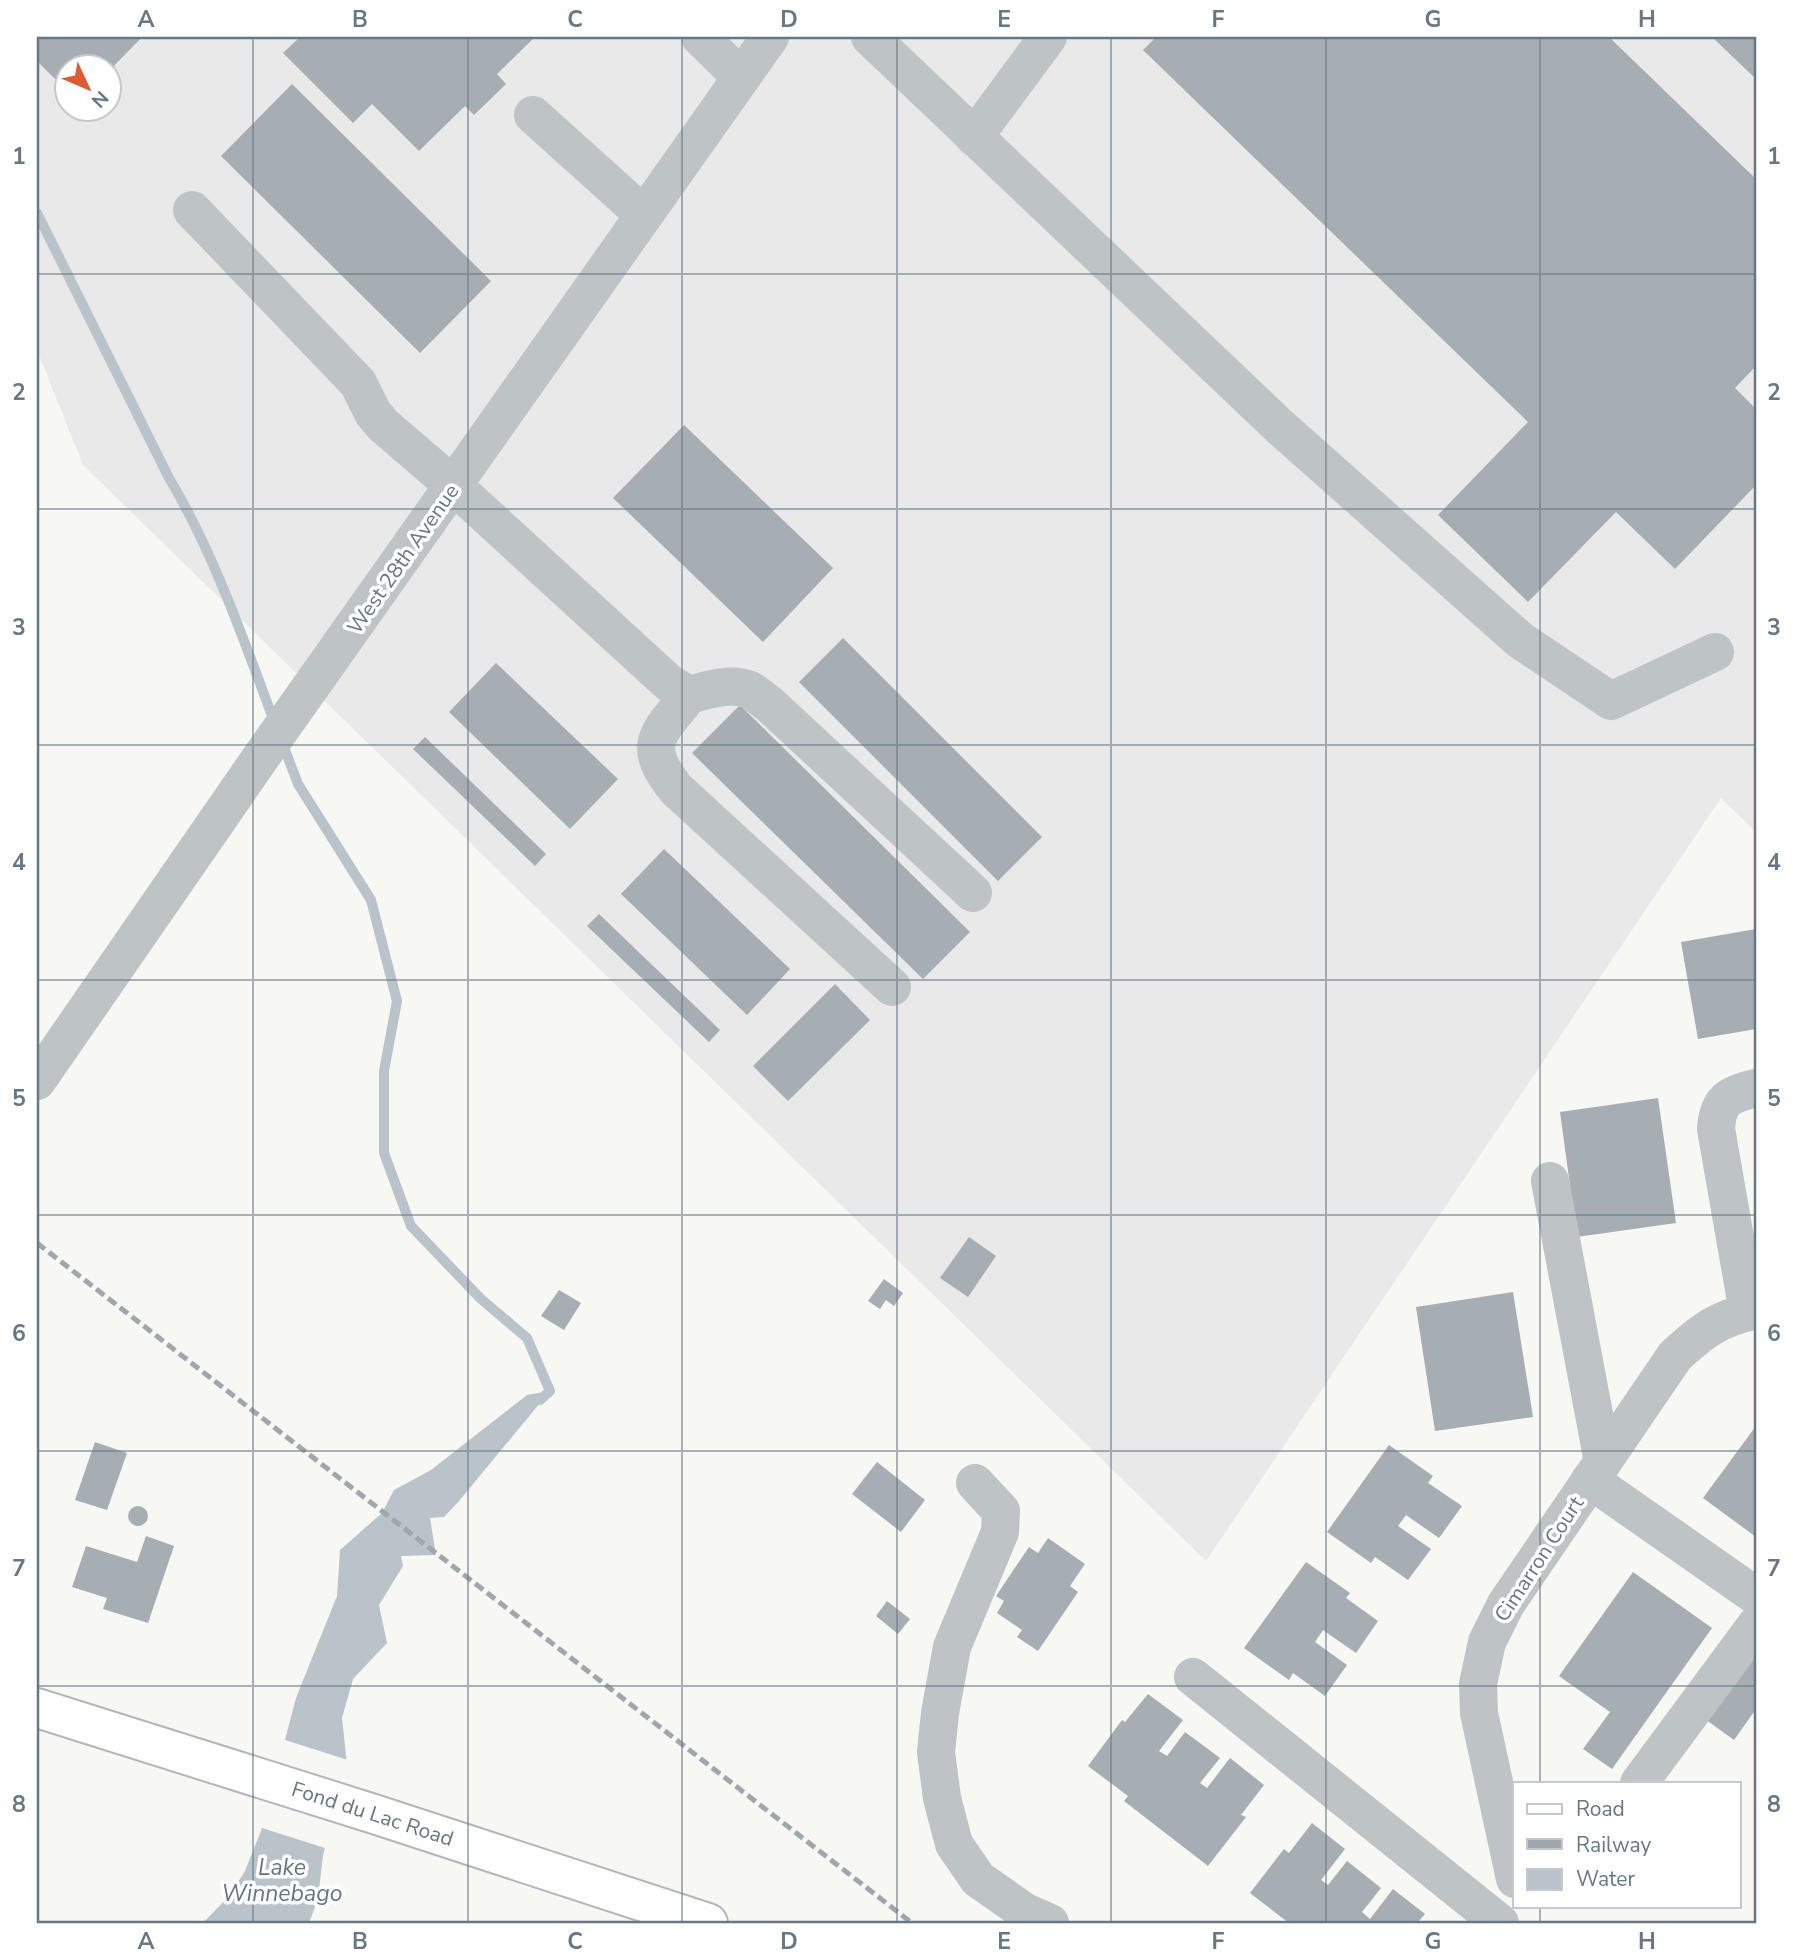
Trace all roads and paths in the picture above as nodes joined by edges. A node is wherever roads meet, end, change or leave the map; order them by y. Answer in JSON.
{"nodes":[{"id":1,"x":700,"y":37,"type":"edge"},
{"id":2,"x":770,"y":37,"type":"edge"},
{"id":3,"x":870,"y":37,"type":"edge"},
{"id":4,"x":1048,"y":37,"type":"edge"},
{"id":5,"x":741,"y":77,"type":"junction"},
{"id":6,"x":533,"y":115,"type":"dead end"},
{"id":7,"x":974,"y":137,"type":"junction"},
{"id":8,"x":192,"y":210,"type":"dead end"},
{"id":9,"x":644,"y":215,"type":"junction"},
{"id":10,"x":454,"y":486,"type":"junction"},
{"id":11,"x":1715,"y":652,"type":"dead end"},
{"id":12,"x":689,"y":695,"type":"junction"},
{"id":13,"x":973,"y":893,"type":"dead end"},
{"id":14,"x":892,"y":987,"type":"dead end"},
{"id":15,"x":37,"y":1081,"type":"edge"},
{"id":16,"x":1756,"y":1088,"type":"edge"},
{"id":17,"x":1550,"y":1181,"type":"dead end"},
{"id":18,"x":1752,"y":1311,"type":"edge"},
{"id":19,"x":1597,"y":1471,"type":"junction"},
{"id":20,"x":975,"y":1483,"type":"dead end"},
{"id":21,"x":1756,"y":1596,"type":"edge"},
{"id":22,"x":1756,"y":1625,"type":"edge"},
{"id":23,"x":1193,"y":1677,"type":"dead end"},
{"id":24,"x":37,"y":1708,"type":"edge"},
{"id":25,"x":1640,"y":1782,"type":"edge"},
{"id":26,"x":1513,"y":1870,"type":"edge"},
{"id":27,"x":660,"y":1916,"type":"edge"},
{"id":28,"x":708,"y":1923,"type":"edge"},
{"id":29,"x":1050,"y":1923,"type":"edge"},
{"id":30,"x":1500,"y":1923,"type":"edge"}],
"edges":[{"from":1,"to":5,"type":"street"},
{"from":2,"to":5,"type":"street","name":"West 28th Avenue"},
{"from":3,"to":7,"type":"street"},
{"from":4,"to":7,"type":"street"},
{"from":5,"to":9,"type":"street","name":"West 28th Avenue"},
{"from":6,"to":9,"type":"street"},
{"from":7,"to":11,"type":"street"},
{"from":8,"to":10,"type":"street"},
{"from":9,"to":10,"type":"street","name":"West 28th Avenue"},
{"from":10,"to":12,"type":"street"},
{"from":10,"to":15,"type":"street","name":"West 28th Avenue"},
{"from":12,"to":13,"type":"street"},
{"from":12,"to":14,"type":"street"},
{"from":16,"to":18,"type":"street"},
{"from":17,"to":19,"type":"street"},
{"from":18,"to":19,"type":"street","name":"Cimarron Court"},
{"from":19,"to":21,"type":"street"},
{"from":19,"to":26,"type":"street","name":"Cimarron Court"},
{"from":20,"to":29,"type":"street"},
{"from":22,"to":25,"type":"street"},
{"from":23,"to":30,"type":"street"},
{"from":24,"to":27,"type":"main road","name":"Fond du Lac Road"},
{"from":27,"to":28,"type":"main road","name":"Fond du Lac Road"}]}
